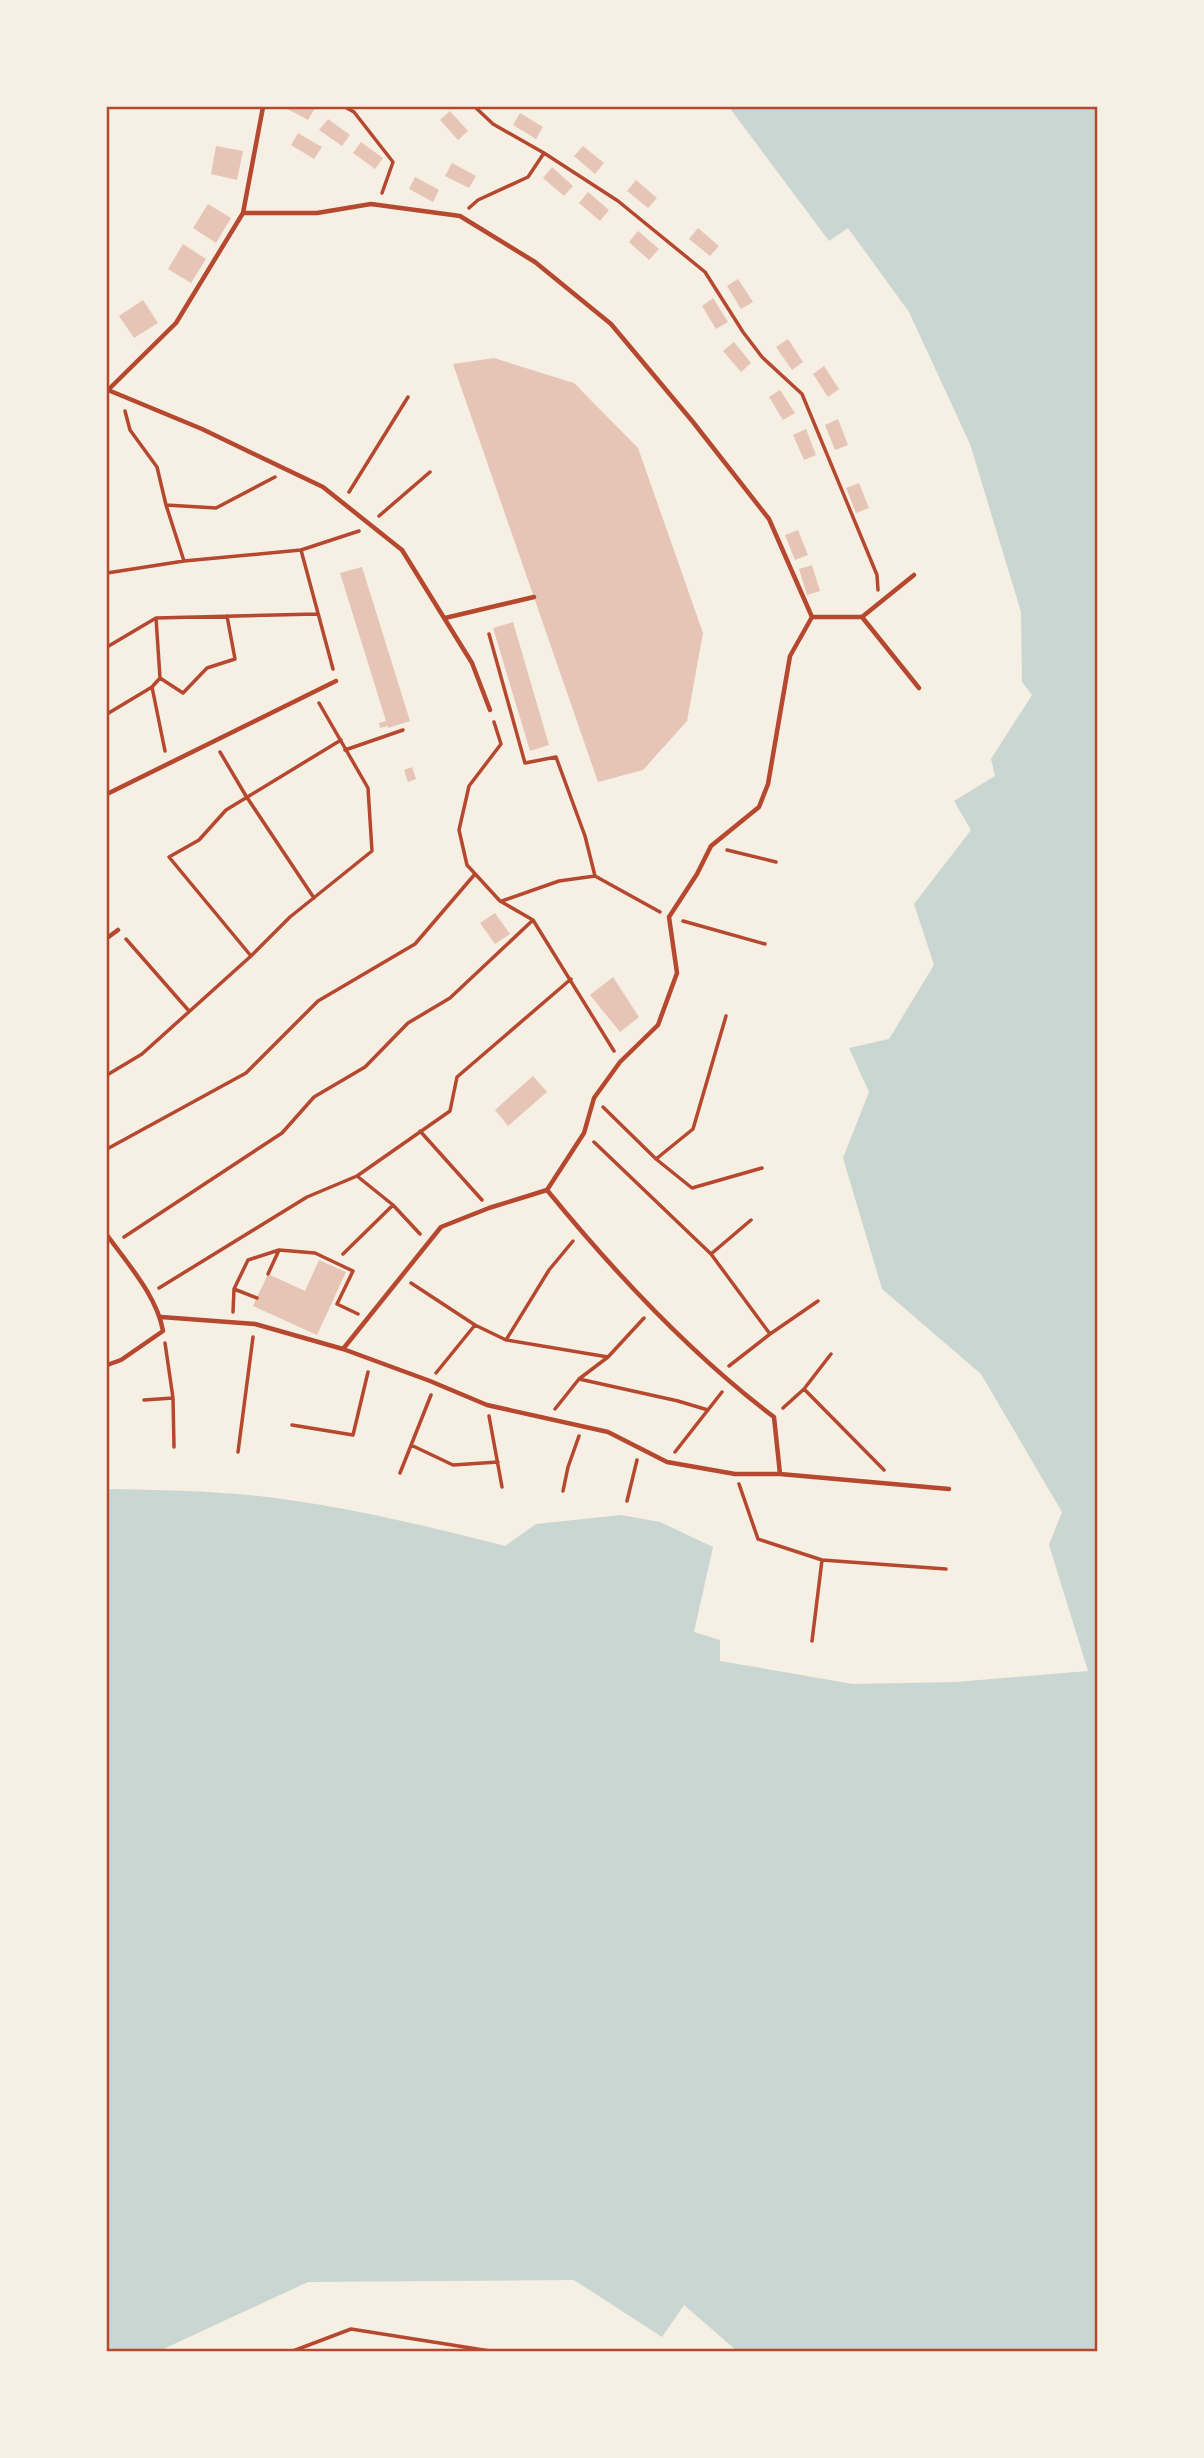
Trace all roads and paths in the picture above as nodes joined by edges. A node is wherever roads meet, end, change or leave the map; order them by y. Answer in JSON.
{"nodes":[{"id":1,"x":263,"y":107,"type":"edge"},
{"id":2,"x":345,"y":107,"type":"edge"},
{"id":3,"x":475,"y":107,"type":"edge"},
{"id":4,"x":544,"y":153,"type":"junction"},
{"id":5,"x":378,"y":205,"type":"junction"},
{"id":6,"x":243,"y":212,"type":"junction"},
{"id":7,"x":460,"y":216,"type":"junction"},
{"id":8,"x":107,"y":390,"type":"edge"},
{"id":9,"x":120,"y":396,"type":"junction"},
{"id":10,"x":408,"y":397,"type":"dead end"},
{"id":11,"x":288,"y":470,"type":"junction"},
{"id":12,"x":430,"y":472,"type":"dead end"},
{"id":13,"x":342,"y":502,"type":"junction"},
{"id":14,"x":166,"y":505,"type":"junction"},
{"id":15,"x":371,"y":526,"type":"junction"},
{"id":16,"x":301,"y":550,"type":"junction"},
{"id":17,"x":184,"y":561,"type":"junction"},
{"id":18,"x":107,"y":573,"type":"edge"},
{"id":19,"x":914,"y":575,"type":"dead end"},
{"id":20,"x":534,"y":597,"type":"dead end"},
{"id":21,"x":879,"y":603,"type":"junction"},
{"id":22,"x":317,"y":614,"type":"junction"},
{"id":23,"x":227,"y":616,"type":"junction"},
{"id":24,"x":812,"y":617,"type":"junction"},
{"id":25,"x":862,"y":617,"type":"junction"},
{"id":26,"x":156,"y":618,"type":"junction"},
{"id":27,"x":445,"y":618,"type":"junction"},
{"id":28,"x":489,"y":634,"type":"dead end"},
{"id":29,"x":107,"y":647,"type":"edge"},
{"id":30,"x":160,"y":678,"type":"junction"},
{"id":31,"x":336,"y":681,"type":"joint"},
{"id":32,"x":152,"y":687,"type":"junction"},
{"id":33,"x":919,"y":688,"type":"dead end"},
{"id":34,"x":313,"y":692,"type":"junction"},
{"id":35,"x":490,"y":710,"type":"joint"},
{"id":36,"x":107,"y":713,"type":"edge"},
{"id":37,"x":403,"y":730,"type":"dead end"},
{"id":38,"x":341,"y":740,"type":"junction"},
{"id":39,"x":214,"y":741,"type":"junction"},
{"id":40,"x":345,"y":750,"type":"junction"},
{"id":41,"x":167,"y":764,"type":"junction"},
{"id":42,"x":107,"y":794,"type":"edge"},
{"id":43,"x":246,"y":796,"type":"junction"},
{"id":44,"x":711,"y":846,"type":"junction"},
{"id":45,"x":776,"y":862,"type":"dead end"},
{"id":46,"x":475,"y":874,"type":"junction"},
{"id":47,"x":595,"y":876,"type":"junction"},
{"id":48,"x":314,"y":898,"type":"junction"},
{"id":49,"x":500,"y":901,"type":"junction"},
{"id":50,"x":668,"y":917,"type":"junction"},
{"id":51,"x":533,"y":920,"type":"junction"},
{"id":52,"x":118,"y":930,"type":"joint"},
{"id":53,"x":107,"y":938,"type":"edge"},
{"id":54,"x":765,"y":944,"type":"dead end"},
{"id":55,"x":251,"y":956,"type":"junction"},
{"id":56,"x":571,"y":979,"type":"junction"},
{"id":57,"x":189,"y":1011,"type":"junction"},
{"id":58,"x":726,"y":1016,"type":"dead end"},
{"id":59,"x":620,"y":1062,"type":"junction"},
{"id":60,"x":107,"y":1074,"type":"edge"},
{"id":61,"x":594,"y":1098,"type":"junction"},
{"id":62,"x":421,"y":1131,"type":"junction"},
{"id":63,"x":584,"y":1133,"type":"junction"},
{"id":64,"x":107,"y":1149,"type":"edge"},
{"id":65,"x":656,"y":1160,"type":"junction"},
{"id":66,"x":762,"y":1168,"type":"dead end"},
{"id":67,"x":358,"y":1176,"type":"junction"},
{"id":68,"x":547,"y":1190,"type":"junction"},
{"id":69,"x":393,"y":1205,"type":"junction"},
{"id":70,"x":489,"y":1208,"type":"junction"},
{"id":71,"x":751,"y":1220,"type":"dead end"},
{"id":72,"x":581,"y":1231,"type":"junction"},
{"id":73,"x":107,"y":1235,"type":"edge"},
{"id":74,"x":113,"y":1244,"type":"junction"},
{"id":75,"x":428,"y":1244,"type":"junction"},
{"id":76,"x":279,"y":1250,"type":"junction"},
{"id":77,"x":343,"y":1254,"type":"dead end"},
{"id":78,"x":710,"y":1254,"type":"junction"},
{"id":79,"x":268,"y":1274,"type":"dead end"},
{"id":80,"x":403,"y":1277,"type":"junction"},
{"id":81,"x":234,"y":1289,"type":"junction"},
{"id":82,"x":149,"y":1295,"type":"junction"},
{"id":83,"x":257,"y":1298,"type":"dead end"},
{"id":84,"x":818,"y":1301,"type":"dead end"},
{"id":85,"x":653,"y":1308,"type":"junction"},
{"id":86,"x":161,"y":1317,"type":"junction"},
{"id":87,"x":368,"y":1319,"type":"junction"},
{"id":88,"x":233,"y":1321,"type":"junction"},
{"id":89,"x":255,"y":1324,"type":"junction"},
{"id":90,"x":474,"y":1325,"type":"junction"},
{"id":91,"x":163,"y":1331,"type":"junction"},
{"id":92,"x":771,"y":1334,"type":"junction"},
{"id":93,"x":506,"y":1340,"type":"junction"},
{"id":94,"x":343,"y":1349,"type":"junction"},
{"id":95,"x":831,"y":1354,"type":"dead end"},
{"id":96,"x":608,"y":1357,"type":"junction"},
{"id":97,"x":372,"y":1360,"type":"junction"},
{"id":98,"x":107,"y":1365,"type":"edge"},
{"id":99,"x":719,"y":1373,"type":"junction"},
{"id":100,"x":579,"y":1379,"type":"junction"},
{"id":101,"x":430,"y":1381,"type":"junction"},
{"id":102,"x":436,"y":1383,"type":"junction"},
{"id":103,"x":729,"y":1383,"type":"junction"},
{"id":104,"x":804,"y":1389,"type":"junction"},
{"id":105,"x":173,"y":1398,"type":"junction"},
{"id":106,"x":144,"y":1401,"type":"dead end"},
{"id":107,"x":487,"y":1405,"type":"junction"},
{"id":108,"x":708,"y":1410,"type":"junction"},
{"id":109,"x":774,"y":1417,"type":"junction"},
{"id":110,"x":547,"y":1419,"type":"junction"},
{"id":111,"x":292,"y":1425,"type":"dead end"},
{"id":112,"x":582,"y":1427,"type":"junction"},
{"id":113,"x":411,"y":1445,"type":"junction"},
{"id":114,"x":174,"y":1447,"type":"dead end"},
{"id":115,"x":641,"y":1448,"type":"junction"},
{"id":116,"x":238,"y":1450,"type":"dead end"},
{"id":117,"x":498,"y":1462,"type":"junction"},
{"id":118,"x":667,"y":1462,"type":"junction"},
{"id":119,"x":400,"y":1473,"type":"dead end"},
{"id":120,"x":735,"y":1474,"type":"junction"},
{"id":121,"x":779,"y":1474,"type":"junction"},
{"id":122,"x":898,"y":1484,"type":"junction"},
{"id":123,"x":502,"y":1487,"type":"dead end"},
{"id":124,"x":949,"y":1489,"type":"dead end"},
{"id":125,"x":563,"y":1492,"type":"dead end"},
{"id":126,"x":627,"y":1501,"type":"dead end"},
{"id":127,"x":822,"y":1560,"type":"junction"},
{"id":128,"x":946,"y":1569,"type":"dead end"},
{"id":129,"x":812,"y":1641,"type":"dead end"},
{"id":130,"x":293,"y":2351,"type":"edge"},
{"id":131,"x":490,"y":2351,"type":"edge"}],
"edges":[{"from":1,"to":6,"type":"lane"},
{"from":2,"to":5,"type":"path"},
{"from":3,"to":4,"type":"path"},
{"from":4,"to":7,"type":"path"},
{"from":4,"to":21,"type":"path"},
{"from":5,"to":6,"type":"lane"},
{"from":5,"to":7,"type":"lane"},
{"from":6,"to":8,"type":"lane"},
{"from":7,"to":24,"type":"lane"},
{"from":8,"to":9,"type":"lane"},
{"from":9,"to":11,"type":"lane"},
{"from":9,"to":14,"type":"path"},
{"from":10,"to":13,"type":"path"},
{"from":11,"to":13,"type":"lane"},
{"from":11,"to":14,"type":"path"},
{"from":12,"to":15,"type":"path"},
{"from":13,"to":15,"type":"lane"},
{"from":14,"to":17,"type":"path"},
{"from":15,"to":16,"type":"path"},
{"from":15,"to":27,"type":"lane"},
{"from":16,"to":17,"type":"path"},
{"from":16,"to":22,"type":"path"},
{"from":17,"to":18,"type":"path"},
{"from":19,"to":21,"type":"lane"},
{"from":20,"to":27,"type":"lane"},
{"from":21,"to":25,"type":"lane"},
{"from":22,"to":23,"type":"path"},
{"from":22,"to":31,"type":"path"},
{"from":23,"to":26,"type":"path"},
{"from":23,"to":30,"type":"path"},
{"from":24,"to":25,"type":"lane"},
{"from":24,"to":44,"type":"lane"},
{"from":25,"to":33,"type":"lane"},
{"from":26,"to":29,"type":"path"},
{"from":26,"to":30,"type":"path"},
{"from":27,"to":35,"type":"lane"},
{"from":28,"to":47,"type":"path"},
{"from":30,"to":32,"type":"path"},
{"from":31,"to":34,"type":"lane"},
{"from":32,"to":36,"type":"path"},
{"from":32,"to":41,"type":"path"},
{"from":34,"to":38,"type":"path"},
{"from":34,"to":39,"type":"lane"},
{"from":35,"to":46,"type":"path"},
{"from":37,"to":40,"type":"path"},
{"from":38,"to":40,"type":"path"},
{"from":38,"to":43,"type":"path"},
{"from":39,"to":41,"type":"lane"},
{"from":39,"to":43,"type":"path"},
{"from":40,"to":48,"type":"path"},
{"from":41,"to":42,"type":"lane"},
{"from":43,"to":48,"type":"path"},
{"from":43,"to":55,"type":"path"},
{"from":44,"to":45,"type":"path"},
{"from":44,"to":50,"type":"lane"},
{"from":46,"to":49,"type":"path"},
{"from":46,"to":64,"type":"path"},
{"from":47,"to":49,"type":"path"},
{"from":47,"to":50,"type":"path"},
{"from":48,"to":55,"type":"path"},
{"from":49,"to":51,"type":"path"},
{"from":50,"to":54,"type":"path"},
{"from":50,"to":59,"type":"lane"},
{"from":51,"to":56,"type":"path"},
{"from":51,"to":74,"type":"path"},
{"from":52,"to":53,"type":"lane"},
{"from":52,"to":57,"type":"path"},
{"from":55,"to":57,"type":"path"},
{"from":56,"to":59,"type":"path"},
{"from":56,"to":62,"type":"path"},
{"from":57,"to":60,"type":"path"},
{"from":58,"to":65,"type":"path"},
{"from":59,"to":61,"type":"lane"},
{"from":61,"to":63,"type":"lane"},
{"from":61,"to":65,"type":"path"},
{"from":62,"to":67,"type":"path"},
{"from":62,"to":70,"type":"path"},
{"from":63,"to":68,"type":"lane"},
{"from":63,"to":78,"type":"path"},
{"from":65,"to":66,"type":"path"},
{"from":67,"to":69,"type":"path"},
{"from":67,"to":82,"type":"path"},
{"from":68,"to":70,"type":"lane"},
{"from":68,"to":72,"type":"lane"},
{"from":69,"to":75,"type":"path"},
{"from":69,"to":77,"type":"path"},
{"from":70,"to":75,"type":"lane"},
{"from":71,"to":78,"type":"path"},
{"from":72,"to":85,"type":"lane"},
{"from":72,"to":93,"type":"path"},
{"from":73,"to":74,"type":"lane"},
{"from":74,"to":82,"type":"lane"},
{"from":75,"to":80,"type":"lane"},
{"from":76,"to":79,"type":"path"},
{"from":76,"to":81,"type":"path"},
{"from":76,"to":87,"type":"path"},
{"from":78,"to":92,"type":"path"},
{"from":80,"to":87,"type":"lane"},
{"from":80,"to":90,"type":"path"},
{"from":81,"to":83,"type":"path"},
{"from":81,"to":88,"type":"path"},
{"from":82,"to":86,"type":"lane"},
{"from":84,"to":92,"type":"path"},
{"from":85,"to":96,"type":"path"},
{"from":85,"to":99,"type":"lane"},
{"from":86,"to":88,"type":"lane"},
{"from":86,"to":91,"type":"lane"},
{"from":87,"to":94,"type":"lane"},
{"from":88,"to":89,"type":"lane"},
{"from":89,"to":94,"type":"lane"},
{"from":89,"to":116,"type":"path"},
{"from":90,"to":93,"type":"path"},
{"from":90,"to":101,"type":"path"},
{"from":91,"to":98,"type":"lane"},
{"from":91,"to":105,"type":"path"},
{"from":92,"to":99,"type":"path"},
{"from":93,"to":96,"type":"path"},
{"from":94,"to":97,"type":"lane"},
{"from":95,"to":104,"type":"path"},
{"from":96,"to":100,"type":"path"},
{"from":97,"to":101,"type":"lane"},
{"from":97,"to":111,"type":"path"},
{"from":99,"to":103,"type":"lane"},
{"from":100,"to":108,"type":"path"},
{"from":100,"to":110,"type":"path"},
{"from":101,"to":102,"type":"lane"},
{"from":102,"to":107,"type":"lane"},
{"from":102,"to":113,"type":"path"},
{"from":103,"to":108,"type":"path"},
{"from":103,"to":109,"type":"lane"},
{"from":104,"to":109,"type":"path"},
{"from":104,"to":122,"type":"path"},
{"from":105,"to":106,"type":"path"},
{"from":105,"to":114,"type":"path"},
{"from":107,"to":110,"type":"lane"},
{"from":107,"to":117,"type":"path"},
{"from":108,"to":118,"type":"path"},
{"from":109,"to":121,"type":"lane"},
{"from":110,"to":112,"type":"lane"},
{"from":112,"to":115,"type":"lane"},
{"from":112,"to":125,"type":"path"},
{"from":113,"to":117,"type":"path"},
{"from":113,"to":119,"type":"path"},
{"from":115,"to":118,"type":"lane"},
{"from":115,"to":126,"type":"path"},
{"from":117,"to":123,"type":"path"},
{"from":118,"to":120,"type":"lane"},
{"from":120,"to":121,"type":"lane"},
{"from":120,"to":127,"type":"path"},
{"from":121,"to":122,"type":"lane"},
{"from":122,"to":124,"type":"lane"},
{"from":127,"to":128,"type":"path"},
{"from":127,"to":129,"type":"path"},
{"from":130,"to":131,"type":"path"}]}
